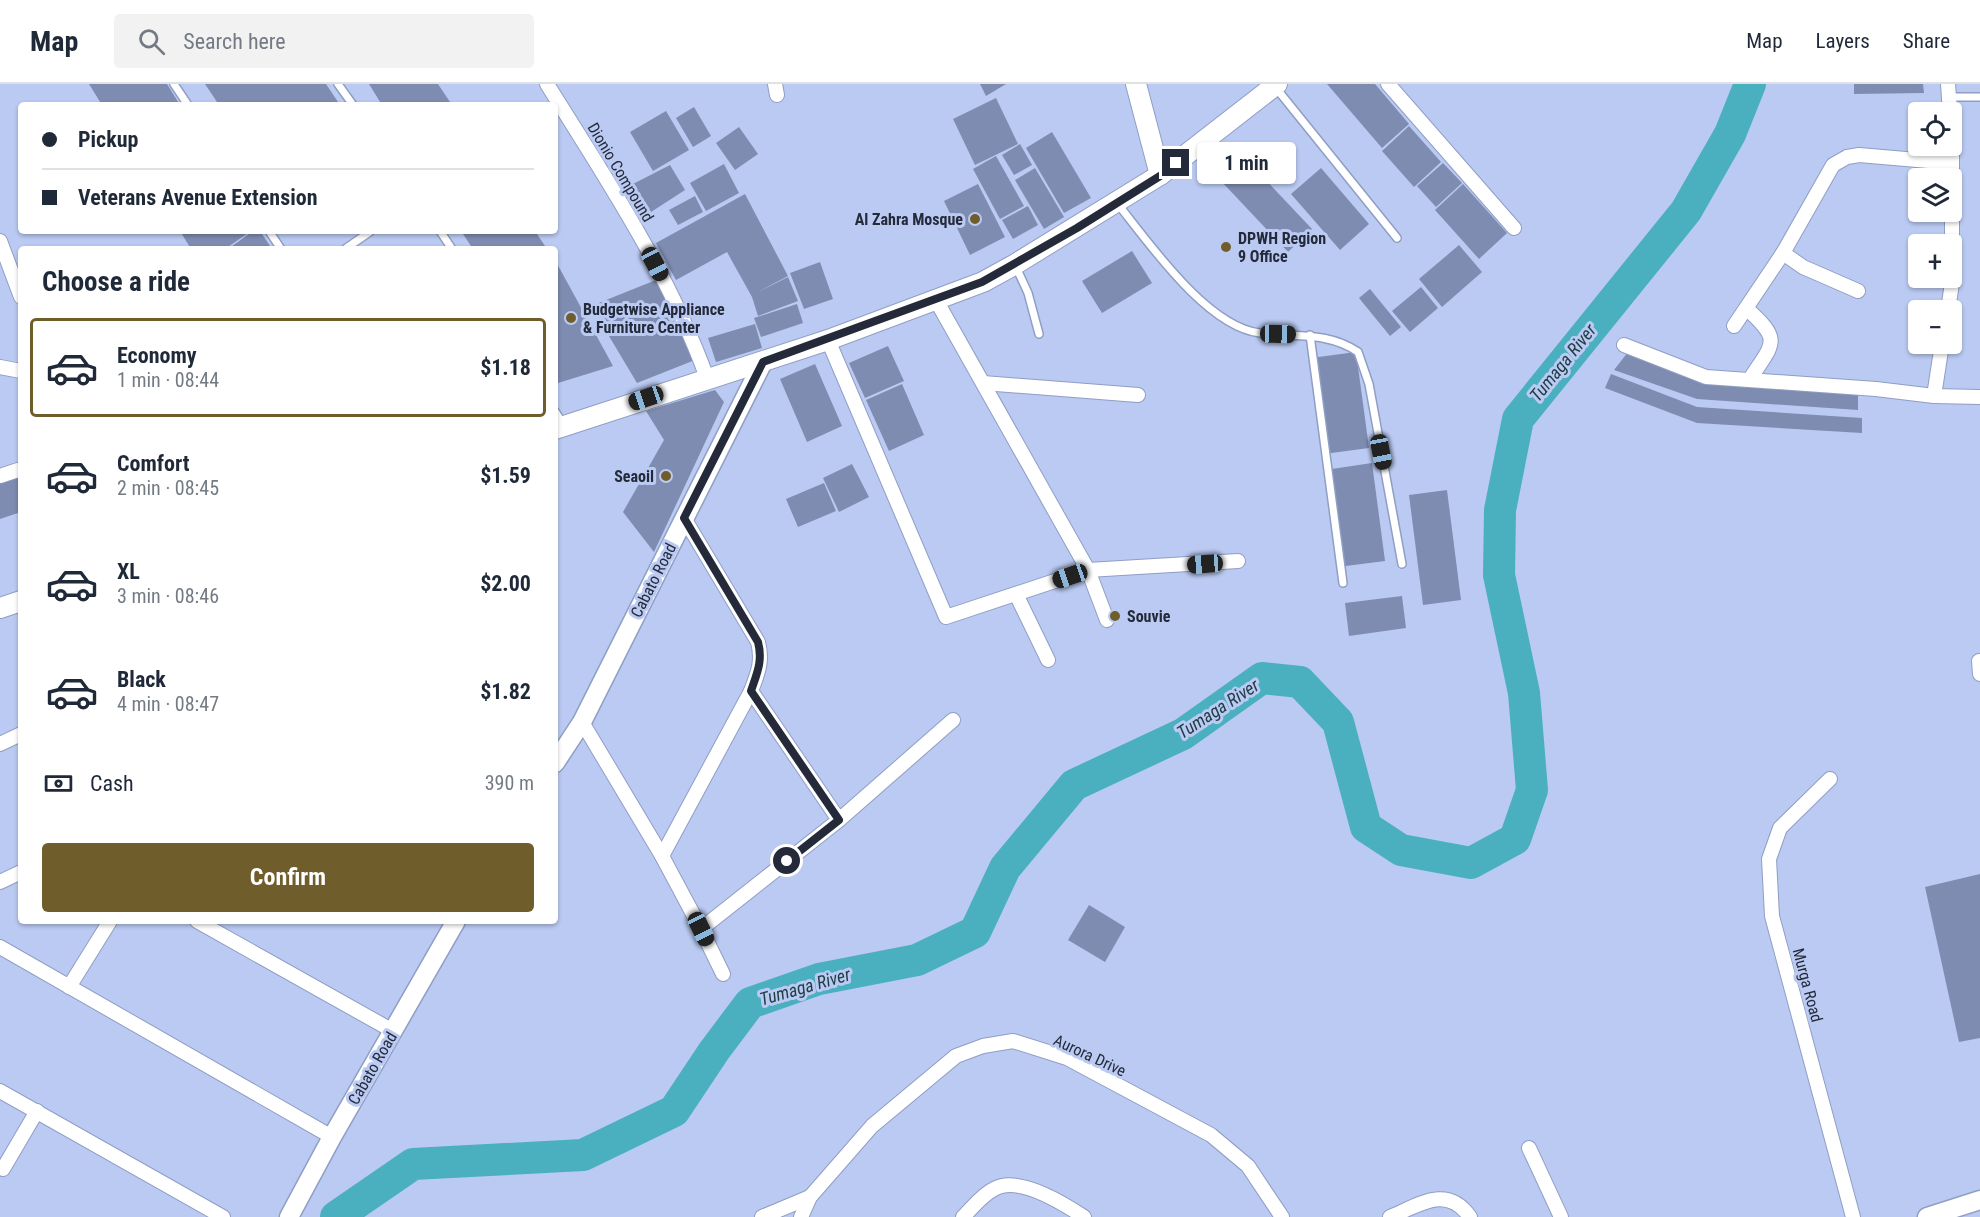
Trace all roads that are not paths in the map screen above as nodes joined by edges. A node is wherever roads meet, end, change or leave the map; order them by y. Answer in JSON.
{"nodes":[{"id":1,"x":174,"y":84,"type":"edge"},
{"id":2,"x":338,"y":84,"type":"edge"},
{"id":3,"x":547,"y":84,"type":"edge"},
{"id":4,"x":1136,"y":84,"type":"edge"},
{"id":5,"x":1388,"y":84,"type":"edge"},
{"id":6,"x":1275,"y":85,"type":"edge"},
{"id":7,"x":1948,"y":91,"type":"edge"},
{"id":8,"x":1980,"y":97,"type":"edge"},
{"id":9,"x":186,"y":102,"type":"edge"},
{"id":10,"x":351,"y":102,"type":"edge"},
{"id":11,"x":558,"y":102,"type":"edge"},
{"id":12,"x":558,"y":102,"type":"edge"},
{"id":13,"x":1952,"y":156,"type":"edge"},
{"id":14,"x":1952,"y":163,"type":"junction"},
{"id":15,"x":1160,"y":176,"type":"junction"},
{"id":16,"x":1117,"y":202,"type":"junction"},
{"id":17,"x":1514,"y":228,"type":"dead end"},
{"id":18,"x":367,"y":234,"type":"edge"},
{"id":19,"x":1397,"y":238,"type":"dead end"},
{"id":20,"x":0,"y":241,"type":"edge"},
{"id":21,"x":349,"y":246,"type":"edge"},
{"id":22,"x":1783,"y":253,"type":"junction"},
{"id":23,"x":1014,"y":265,"type":"junction"},
{"id":24,"x":18,"y":289,"type":"edge"},
{"id":25,"x":1858,"y":291,"type":"dead end"},
{"id":26,"x":936,"y":300,"type":"junction"},
{"id":27,"x":1950,"y":300,"type":"edge"},
{"id":28,"x":1747,"y":309,"type":"junction"},
{"id":29,"x":1734,"y":326,"type":"dead end"},
{"id":30,"x":1038,"y":334,"type":"dead end"},
{"id":31,"x":1310,"y":335,"type":"junction"},
{"id":32,"x":828,"y":340,"type":"junction"},
{"id":33,"x":1624,"y":345,"type":"dead end"},
{"id":34,"x":1940,"y":354,"type":"edge"},
{"id":35,"x":763,"y":362,"type":"junction"},
{"id":36,"x":0,"y":367,"type":"edge"},
{"id":37,"x":18,"y":370,"type":"edge"},
{"id":38,"x":707,"y":378,"type":"junction"},
{"id":39,"x":1750,"y":379,"type":"junction"},
{"id":40,"x":983,"y":383,"type":"junction"},
{"id":41,"x":1138,"y":395,"type":"dead end"},
{"id":42,"x":1934,"y":396,"type":"junction"},
{"id":43,"x":1980,"y":397,"type":"edge"},
{"id":44,"x":558,"y":422,"type":"edge"},
{"id":45,"x":18,"y":470,"type":"edge"},
{"id":46,"x":0,"y":476,"type":"edge"},
{"id":47,"x":684,"y":518,"type":"junction"},
{"id":48,"x":1238,"y":561,"type":"dead end"},
{"id":49,"x":1402,"y":564,"type":"dead end"},
{"id":50,"x":1088,"y":570,"type":"junction"},
{"id":51,"x":1343,"y":583,"type":"dead end"},
{"id":52,"x":1016,"y":594,"type":"junction"},
{"id":53,"x":18,"y":602,"type":"edge"},
{"id":54,"x":0,"y":608,"type":"edge"},
{"id":55,"x":1107,"y":620,"type":"dead end"},
{"id":56,"x":1048,"y":660,"type":"dead end"},
{"id":57,"x":751,"y":691,"type":"junction"},
{"id":58,"x":953,"y":720,"type":"dead end"},
{"id":59,"x":582,"y":722,"type":"junction"},
{"id":60,"x":18,"y":735,"type":"edge"},
{"id":61,"x":0,"y":744,"type":"edge"},
{"id":62,"x":558,"y":758,"type":"edge"},
{"id":63,"x":1830,"y":779,"type":"dead end"},
{"id":64,"x":839,"y":820,"type":"junction"},
{"id":65,"x":662,"y":856,"type":"junction"},
{"id":66,"x":18,"y":873,"type":"edge"},
{"id":67,"x":0,"y":882,"type":"edge"},
{"id":68,"x":108,"y":924,"type":"edge"},
{"id":69,"x":202,"y":924,"type":"edge"},
{"id":70,"x":454,"y":924,"type":"edge"},
{"id":71,"x":701,"y":929,"type":"junction"},
{"id":72,"x":0,"y":947,"type":"edge"},
{"id":73,"x":723,"y":974,"type":"dead end"},
{"id":74,"x":69,"y":987,"type":"junction"},
{"id":75,"x":393,"y":1031,"type":"junction"},
{"id":76,"x":0,"y":1091,"type":"edge"},
{"id":77,"x":37,"y":1111,"type":"junction"},
{"id":78,"x":332,"y":1137,"type":"junction"},
{"id":79,"x":1529,"y":1148,"type":"dead end"},
{"id":80,"x":3,"y":1169,"type":"dead end"},
{"id":81,"x":810,"y":1197,"type":"junction"},
{"id":82,"x":1980,"y":1200,"type":"edge"},
{"id":83,"x":223,"y":1217,"type":"edge"},
{"id":84,"x":289,"y":1217,"type":"edge"},
{"id":85,"x":762,"y":1217,"type":"edge"},
{"id":86,"x":801,"y":1217,"type":"edge"},
{"id":87,"x":963,"y":1217,"type":"edge"},
{"id":88,"x":1084,"y":1217,"type":"edge"},
{"id":89,"x":1282,"y":1217,"type":"edge"},
{"id":90,"x":1390,"y":1217,"type":"edge"},
{"id":91,"x":1470,"y":1217,"type":"edge"},
{"id":92,"x":1561,"y":1217,"type":"edge"},
{"id":93,"x":1853,"y":1217,"type":"edge"},
{"id":94,"x":1927,"y":1217,"type":"edge"}],
"edges":[{"from":1,"to":9,"type":"lane"},
{"from":2,"to":10,"type":"lane"},
{"from":3,"to":12,"type":"street","name":"Dionio Compound"},
{"from":4,"to":15,"type":"main road"},
{"from":5,"to":17,"type":"street"},
{"from":6,"to":15,"type":"main road"},
{"from":6,"to":19,"type":"lane"},
{"from":7,"to":8,"type":"lane"},
{"from":11,"to":38,"type":"street","name":"Dionio Compound"},
{"from":13,"to":14,"type":"street"},
{"from":14,"to":22,"type":"street"},
{"from":14,"to":27,"type":"street"},
{"from":15,"to":16,"type":"main road"},
{"from":16,"to":23,"type":"main road"},
{"from":16,"to":31,"type":"lane"},
{"from":18,"to":21,"type":"lane"},
{"from":20,"to":24,"type":"street"},
{"from":22,"to":25,"type":"street"},
{"from":22,"to":28,"type":"street"},
{"from":23,"to":26,"type":"main road"},
{"from":23,"to":30,"type":"lane"},
{"from":26,"to":32,"type":"main road"},
{"from":26,"to":40,"type":"street"},
{"from":28,"to":29,"type":"street"},
{"from":28,"to":39,"type":"street"},
{"from":31,"to":49,"type":"lane"},
{"from":31,"to":51,"type":"lane"},
{"from":32,"to":35,"type":"main road"},
{"from":32,"to":52,"type":"street"},
{"from":33,"to":39,"type":"street"},
{"from":34,"to":42,"type":"street"},
{"from":35,"to":38,"type":"main road"},
{"from":35,"to":47,"type":"street","name":"Cabato Road"},
{"from":36,"to":37,"type":"street"},
{"from":38,"to":44,"type":"main road"},
{"from":39,"to":42,"type":"street"},
{"from":40,"to":41,"type":"street"},
{"from":40,"to":50,"type":"street"},
{"from":42,"to":43,"type":"street"},
{"from":45,"to":46,"type":"street"},
{"from":47,"to":57,"type":"street"},
{"from":47,"to":59,"type":"street","name":"Cabato Road"},
{"from":48,"to":50,"type":"street"},
{"from":50,"to":52,"type":"street"},
{"from":50,"to":55,"type":"street"},
{"from":52,"to":56,"type":"street"},
{"from":53,"to":54,"type":"main road"},
{"from":57,"to":64,"type":"street"},
{"from":57,"to":65,"type":"street"},
{"from":58,"to":64,"type":"street"},
{"from":59,"to":62,"type":"street","name":"Cabato Road"},
{"from":59,"to":65,"type":"street"},
{"from":60,"to":61,"type":"street"},
{"from":63,"to":93,"type":"street","name":"Murga Road"},
{"from":64,"to":71,"type":"street"},
{"from":65,"to":71,"type":"street"},
{"from":66,"to":67,"type":"street"},
{"from":68,"to":74,"type":"street"},
{"from":69,"to":75,"type":"street"},
{"from":70,"to":75,"type":"street","name":"Cabato Road"},
{"from":71,"to":73,"type":"street"},
{"from":72,"to":74,"type":"street"},
{"from":74,"to":78,"type":"street"},
{"from":75,"to":78,"type":"street","name":"Cabato Road"},
{"from":76,"to":77,"type":"street"},
{"from":77,"to":80,"type":"street"},
{"from":77,"to":83,"type":"street"},
{"from":78,"to":84,"type":"street","name":"Cabato Road"},
{"from":79,"to":92,"type":"street"},
{"from":81,"to":85,"type":"street"},
{"from":81,"to":86,"type":"street","name":"Aurora Drive"},
{"from":81,"to":89,"type":"street","name":"Aurora Drive"},
{"from":82,"to":94,"type":"street"},
{"from":87,"to":88,"type":"street"},
{"from":90,"to":91,"type":"street"}]}
